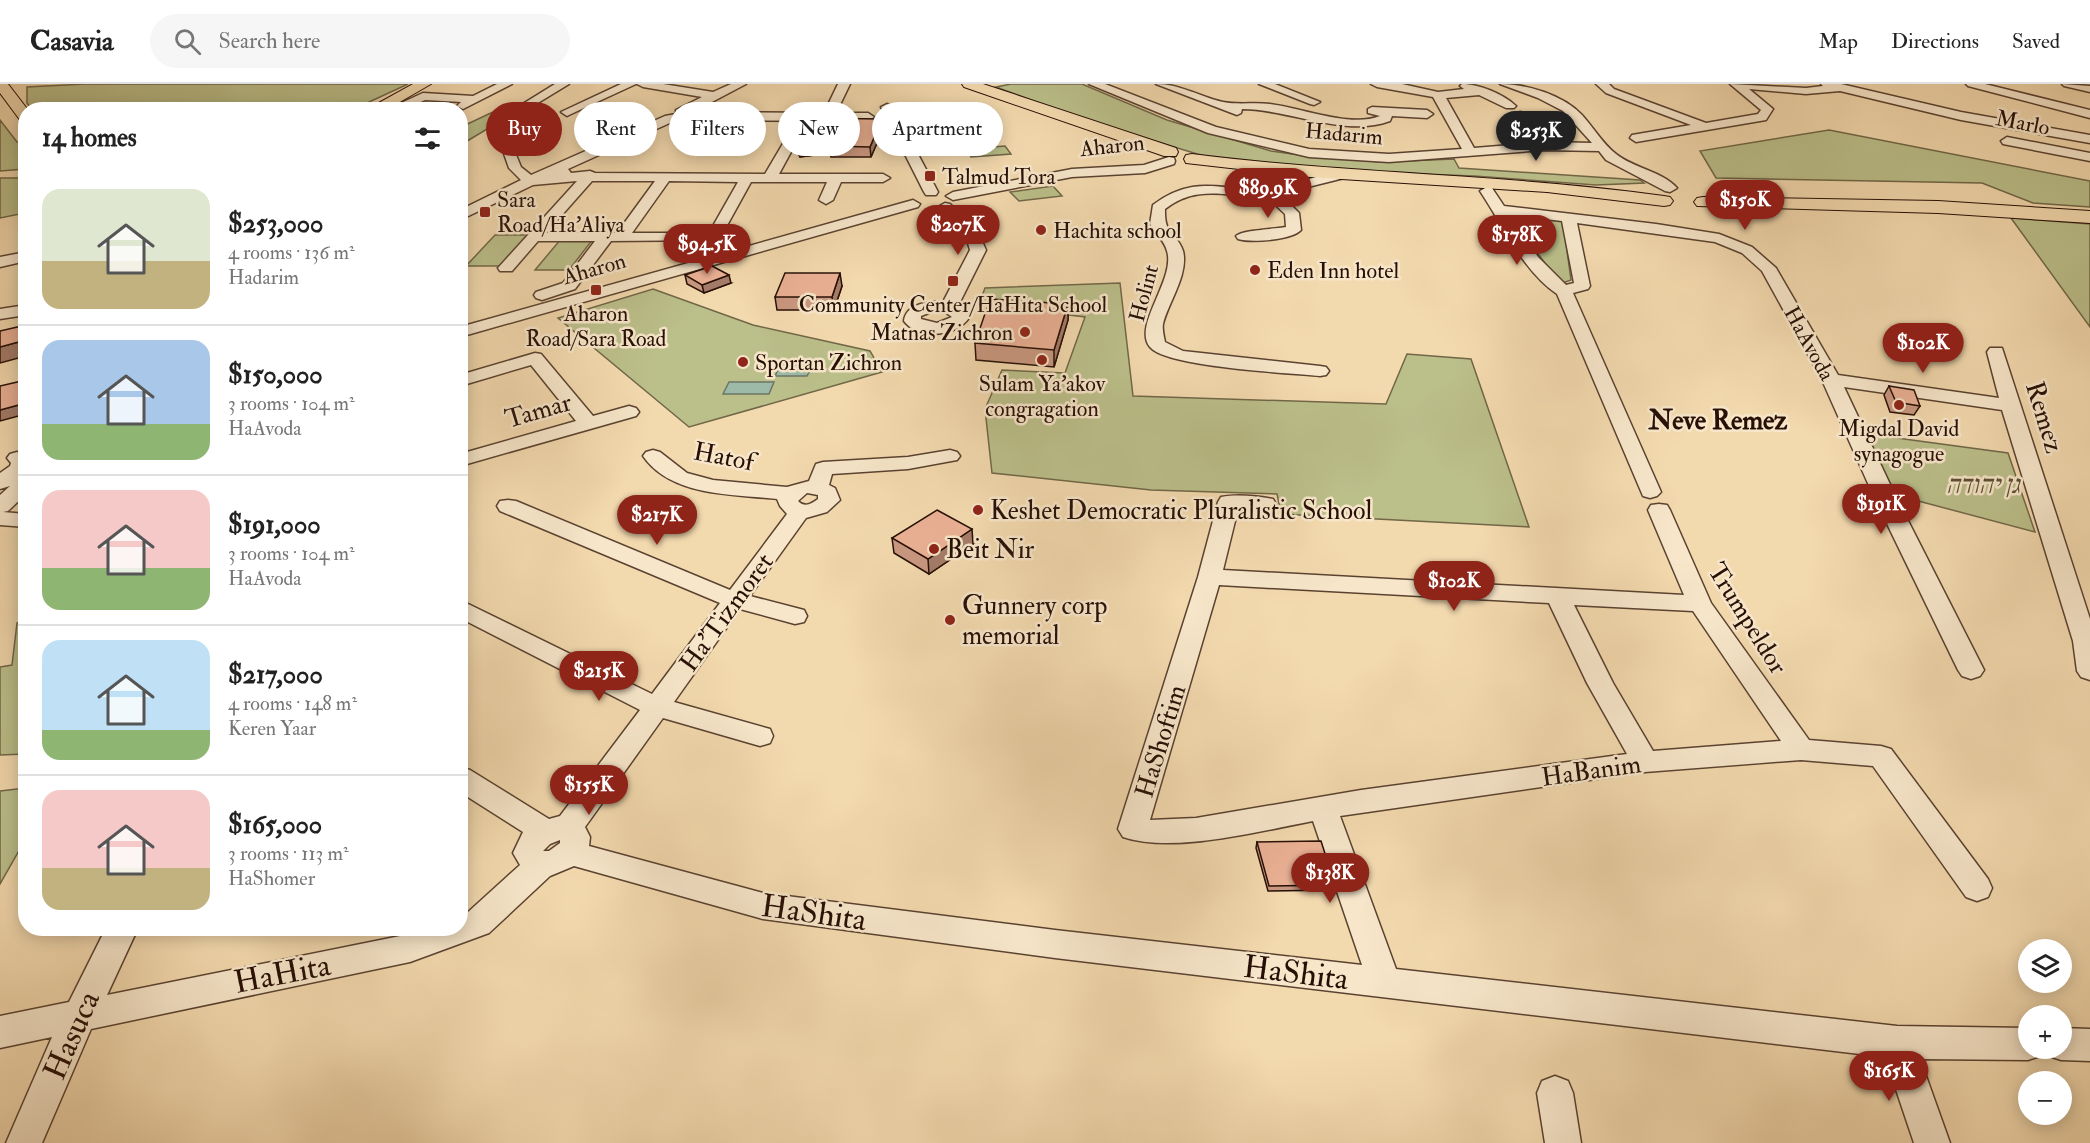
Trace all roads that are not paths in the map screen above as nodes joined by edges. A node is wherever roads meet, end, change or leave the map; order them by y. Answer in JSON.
{"nodes":[{"id":1,"x":424,"y":84,"type":"edge"},
{"id":2,"x":506,"y":84,"type":"edge"},
{"id":3,"x":563,"y":84,"type":"edge"},
{"id":4,"x":630,"y":84,"type":"edge"},
{"id":5,"x":643,"y":84,"type":"edge"},
{"id":6,"x":740,"y":84,"type":"edge"},
{"id":7,"x":844,"y":84,"type":"edge"},
{"id":8,"x":969,"y":84,"type":"edge"},
{"id":9,"x":1095,"y":84,"type":"edge"},
{"id":10,"x":1162,"y":84,"type":"edge"},
{"id":11,"x":1265,"y":84,"type":"edge"},
{"id":12,"x":1377,"y":84,"type":"edge"},
{"id":13,"x":1506,"y":84,"type":"edge"},
{"id":14,"x":1602,"y":84,"type":"edge"},
{"id":15,"x":1727,"y":84,"type":"edge"},
{"id":16,"x":1736,"y":84,"type":"edge"},
{"id":17,"x":1972,"y":84,"type":"edge"},
{"id":18,"x":2068,"y":84,"type":"edge"},
{"id":19,"x":3,"y":85,"type":"edge"},
{"id":20,"x":1464,"y":86,"type":"dead end"},
{"id":21,"x":1832,"y":86,"type":"edge"},
{"id":22,"x":2090,"y":89,"type":"edge"},
{"id":23,"x":1481,"y":91,"type":"junction"},
{"id":24,"x":1437,"y":95,"type":"junction"},
{"id":25,"x":716,"y":96,"type":"junction"},
{"id":26,"x":476,"y":100,"type":"junction"},
{"id":27,"x":389,"y":102,"type":"edge"},
{"id":28,"x":410,"y":102,"type":"edge"},
{"id":29,"x":533,"y":102,"type":"edge"},
{"id":30,"x":706,"y":102,"type":"edge"},
{"id":31,"x":835,"y":102,"type":"edge"},
{"id":32,"x":468,"y":104,"type":"edge"},
{"id":33,"x":1329,"y":105,"type":"dead end"},
{"id":34,"x":18,"y":106,"type":"edge"},
{"id":35,"x":1223,"y":106,"type":"junction"},
{"id":36,"x":1510,"y":106,"type":"dead end"},
{"id":37,"x":1355,"y":110,"type":"dead end"},
{"id":38,"x":567,"y":112,"type":"dead end"},
{"id":39,"x":1387,"y":112,"type":"junction"},
{"id":40,"x":1427,"y":114,"type":"dead end"},
{"id":41,"x":2090,"y":114,"type":"edge"},
{"id":42,"x":1520,"y":116,"type":"dead end"},
{"id":43,"x":1961,"y":116,"type":"junction"},
{"id":44,"x":860,"y":117,"type":"edge"},
{"id":45,"x":868,"y":117,"type":"edge"},
{"id":46,"x":1254,"y":118,"type":"dead end"},
{"id":47,"x":669,"y":120,"type":"edge"},
{"id":48,"x":1705,"y":126,"type":"junction"},
{"id":49,"x":1965,"y":130,"type":"dead end"},
{"id":50,"x":1636,"y":138,"type":"dead end"},
{"id":51,"x":1995,"y":138,"type":"dead end"},
{"id":52,"x":2090,"y":139,"type":"edge"},
{"id":53,"x":1544,"y":146,"type":"junction"},
{"id":54,"x":1600,"y":147,"type":"junction"},
{"id":55,"x":1471,"y":153,"type":"junction"},
{"id":56,"x":511,"y":156,"type":"edge"},
{"id":57,"x":782,"y":156,"type":"edge"},
{"id":58,"x":913,"y":156,"type":"edge"},
{"id":59,"x":1169,"y":157,"type":"junction"},
{"id":60,"x":2090,"y":157,"type":"edge"},
{"id":61,"x":546,"y":175,"type":"junction"},
{"id":62,"x":590,"y":175,"type":"junction"},
{"id":63,"x":1339,"y":175,"type":"junction"},
{"id":64,"x":666,"y":176,"type":"junction"},
{"id":65,"x":747,"y":177,"type":"junction"},
{"id":66,"x":770,"y":177,"type":"junction"},
{"id":67,"x":836,"y":177,"type":"junction"},
{"id":68,"x":883,"y":177,"type":"dead end"},
{"id":69,"x":1494,"y":187,"type":"junction"},
{"id":70,"x":932,"y":192,"type":"junction"},
{"id":71,"x":1269,"y":192,"type":"junction"},
{"id":72,"x":1679,"y":194,"type":"junction"},
{"id":73,"x":826,"y":200,"type":"dead end"},
{"id":74,"x":949,"y":201,"type":"junction"},
{"id":75,"x":914,"y":204,"type":"junction"},
{"id":76,"x":1501,"y":210,"type":"junction"},
{"id":77,"x":468,"y":212,"type":"edge"},
{"id":78,"x":2090,"y":217,"type":"edge"},
{"id":79,"x":1569,"y":218,"type":"junction"},
{"id":80,"x":615,"y":236,"type":"junction"},
{"id":81,"x":1243,"y":236,"type":"dead end"},
{"id":82,"x":534,"y":237,"type":"junction"},
{"id":83,"x":18,"y":258,"type":"edge"},
{"id":84,"x":0,"y":262,"type":"edge"},
{"id":85,"x":506,"y":268,"type":"dead end"},
{"id":86,"x":1564,"y":291,"type":"junction"},
{"id":87,"x":527,"y":297,"type":"dead end"},
{"id":88,"x":949,"y":307,"type":"dead end"},
{"id":89,"x":18,"y":311,"type":"edge"},
{"id":90,"x":0,"y":314,"type":"edge"},
{"id":91,"x":468,"y":330,"type":"edge"},
{"id":92,"x":1996,"y":352,"type":"dead end"},
{"id":93,"x":1320,"y":370,"type":"dead end"},
{"id":94,"x":468,"y":379,"type":"edge"},
{"id":95,"x":1831,"y":380,"type":"junction"},
{"id":96,"x":2010,"y":405,"type":"junction"},
{"id":97,"x":629,"y":412,"type":"dead end"},
{"id":98,"x":589,"y":424,"type":"junction"},
{"id":99,"x":653,"y":456,"type":"dead end"},
{"id":100,"x":950,"y":456,"type":"dead end"},
{"id":101,"x":468,"y":458,"type":"edge"},
{"id":102,"x":14,"y":467,"type":"edge"},
{"id":103,"x":796,"y":502,"type":"junction"},
{"id":104,"x":1265,"y":504,"type":"dead end"},
{"id":105,"x":0,"y":506,"type":"edge"},
{"id":106,"x":508,"y":506,"type":"dead end"},
{"id":107,"x":0,"y":518,"type":"edge"},
{"id":108,"x":18,"y":520,"type":"edge"},
{"id":109,"x":18,"y":522,"type":"edge"},
{"id":110,"x":0,"y":527,"type":"edge"},
{"id":111,"x":1210,"y":577,"type":"junction"},
{"id":112,"x":1558,"y":597,"type":"junction"},
{"id":113,"x":734,"y":600,"type":"junction"},
{"id":114,"x":1700,"y":604,"type":"junction"},
{"id":115,"x":468,"y":612,"type":"edge"},
{"id":116,"x":795,"y":616,"type":"dead end"},
{"id":117,"x":1971,"y":670,"type":"dead end"},
{"id":118,"x":2090,"y":671,"type":"edge"},
{"id":119,"x":656,"y":707,"type":"junction"},
{"id":120,"x":760,"y":736,"type":"dead end"},
{"id":121,"x":1801,"y":750,"type":"junction"},
{"id":122,"x":1645,"y":762,"type":"junction"},
{"id":123,"x":468,"y":784,"type":"edge"},
{"id":124,"x":1323,"y":809,"type":"junction"},
{"id":125,"x":556,"y":845,"type":"junction"},
{"id":126,"x":1977,"y":888,"type":"dead end"},
{"id":127,"x":468,"y":927,"type":"edge"},
{"id":128,"x":118,"y":936,"type":"edge"},
{"id":129,"x":443,"y":936,"type":"edge"},
{"id":130,"x":1384,"y":982,"type":"junction"},
{"id":131,"x":80,"y":1015,"type":"junction"},
{"id":132,"x":0,"y":1032,"type":"edge"},
{"id":133,"x":1897,"y":1042,"type":"junction"},
{"id":134,"x":2018,"y":1044,"type":"edge"},
{"id":135,"x":2072,"y":1044,"type":"edge"},
{"id":136,"x":2090,"y":1045,"type":"edge"},
{"id":137,"x":1555,"y":1093,"type":"dead end"},
{"id":138,"x":24,"y":1143,"type":"edge"},
{"id":139,"x":1563,"y":1143,"type":"edge"},
{"id":140,"x":1932,"y":1143,"type":"edge"}],
"edges":[{"from":1,"to":27,"type":"main road"},
{"from":2,"to":26,"type":"street"},
{"from":3,"to":29,"type":"street"},
{"from":4,"to":38,"type":"street"},
{"from":5,"to":25,"type":"street"},
{"from":6,"to":25,"type":"street"},
{"from":7,"to":31,"type":"street"},
{"from":8,"to":59,"type":"main road"},
{"from":9,"to":55,"type":"street","name":"Hadarim"},
{"from":10,"to":35,"type":"street"},
{"from":11,"to":33,"type":"street"},
{"from":12,"to":24,"type":"street"},
{"from":13,"to":54,"type":"street"},
{"from":14,"to":48,"type":"street"},
{"from":15,"to":16,"type":"street"},
{"from":16,"to":21,"type":"street"},
{"from":16,"to":48,"type":"street"},
{"from":17,"to":41,"type":"street"},
{"from":18,"to":22,"type":"street"},
{"from":19,"to":34,"type":"main road"},
{"from":20,"to":23,"type":"street"},
{"from":21,"to":43,"type":"street"},
{"from":23,"to":24,"type":"street"},
{"from":23,"to":36,"type":"street"},
{"from":24,"to":55,"type":"street"},
{"from":25,"to":30,"type":"street"},
{"from":26,"to":28,"type":"street"},
{"from":26,"to":32,"type":"street"},
{"from":35,"to":39,"type":"street"},
{"from":35,"to":46,"type":"street"},
{"from":37,"to":39,"type":"street"},
{"from":39,"to":40,"type":"street"},
{"from":42,"to":53,"type":"street"},
{"from":43,"to":49,"type":"street","name":"Marlo"},
{"from":43,"to":52,"type":"street"},
{"from":44,"to":45,"type":"street"},
{"from":47,"to":61,"type":"street"},
{"from":48,"to":50,"type":"street"},
{"from":51,"to":60,"type":"street","name":"Marlo"},
{"from":53,"to":54,"type":"street","name":"Hadarim"},
{"from":53,"to":55,"type":"street","name":"Hadarim"},
{"from":54,"to":72,"type":"street"},
{"from":56,"to":61,"type":"street"},
{"from":57,"to":66,"type":"street"},
{"from":58,"to":70,"type":"street"},
{"from":59,"to":63,"type":"main road"},
{"from":59,"to":74,"type":"street","name":"Aharon"},
{"from":61,"to":62,"type":"street"},
{"from":61,"to":77,"type":"street"},
{"from":62,"to":64,"type":"street"},
{"from":62,"to":82,"type":"street"},
{"from":63,"to":69,"type":"main road"},
{"from":63,"to":71,"type":"street","name":"Holint"},
{"from":64,"to":65,"type":"street"},
{"from":64,"to":80,"type":"street"},
{"from":65,"to":66,"type":"street"},
{"from":65,"to":80,"type":"street"},
{"from":66,"to":67,"type":"street"},
{"from":67,"to":68,"type":"street"},
{"from":67,"to":73,"type":"street"},
{"from":69,"to":72,"type":"main road"},
{"from":69,"to":76,"type":"street","name":"Trumpeldor"},
{"from":70,"to":74,"type":"street"},
{"from":70,"to":75,"type":"street"},
{"from":71,"to":81,"type":"street"},
{"from":71,"to":93,"type":"street","name":"Holint"},
{"from":72,"to":78,"type":"main road"},
{"from":74,"to":75,"type":"street"},
{"from":74,"to":88,"type":"street"},
{"from":75,"to":91,"type":"street","name":"Aharon"},
{"from":76,"to":79,"type":"street","name":"HaAvoda"},
{"from":76,"to":86,"type":"street","name":"Trumpeldor"},
{"from":79,"to":86,"type":"street"},
{"from":79,"to":95,"type":"street","name":"HaAvoda"},
{"from":80,"to":82,"type":"street"},
{"from":80,"to":87,"type":"street"},
{"from":82,"to":85,"type":"street"},
{"from":83,"to":84,"type":"street"},
{"from":86,"to":114,"type":"street","name":"Trumpeldor"},
{"from":89,"to":90,"type":"street"},
{"from":92,"to":96,"type":"street","name":"Remez"},
{"from":94,"to":98,"type":"street"},
{"from":95,"to":96,"type":"street"},
{"from":95,"to":117,"type":"street","name":"HaAvoda"},
{"from":96,"to":118,"type":"street","name":"Remez"},
{"from":97,"to":98,"type":"street","name":"Tamar"},
{"from":98,"to":101,"type":"street","name":"Tamar"},
{"from":99,"to":103,"type":"street","name":"Hatof"},
{"from":100,"to":103,"type":"street"},
{"from":102,"to":105,"type":"street"},
{"from":103,"to":113,"type":"street","name":"Ha'Tizmoret"},
{"from":104,"to":111,"type":"street","name":"HaShoftim"},
{"from":106,"to":113,"type":"street"},
{"from":107,"to":108,"type":"street"},
{"from":109,"to":110,"type":"street"},
{"from":111,"to":112,"type":"street"},
{"from":111,"to":124,"type":"street","name":"HaShoftim"},
{"from":112,"to":114,"type":"street"},
{"from":112,"to":122,"type":"street"},
{"from":113,"to":116,"type":"street"},
{"from":113,"to":119,"type":"street","name":"Ha'Tizmoret"},
{"from":114,"to":121,"type":"street","name":"Trumpeldor"},
{"from":115,"to":119,"type":"street"},
{"from":119,"to":120,"type":"street"},
{"from":119,"to":125,"type":"street","name":"Ha'Tizmoret"},
{"from":121,"to":122,"type":"street","name":"HaBanim"},
{"from":121,"to":126,"type":"street","name":"HaBanim"},
{"from":122,"to":124,"type":"street","name":"HaBanim"},
{"from":123,"to":125,"type":"street","name":"HaShita"},
{"from":124,"to":130,"type":"street"},
{"from":125,"to":127,"type":"street","name":"HaHita"},
{"from":125,"to":130,"type":"street","name":"HaShita"},
{"from":128,"to":131,"type":"street","name":"Hasuca"},
{"from":129,"to":131,"type":"street","name":"HaHita"},
{"from":130,"to":133,"type":"street","name":"HaShita"},
{"from":131,"to":132,"type":"street","name":"HaHita"},
{"from":131,"to":138,"type":"street","name":"Hasuca"},
{"from":133,"to":134,"type":"street","name":"HaShita"},
{"from":133,"to":140,"type":"street"},
{"from":135,"to":136,"type":"street"},
{"from":137,"to":139,"type":"street"}]}
